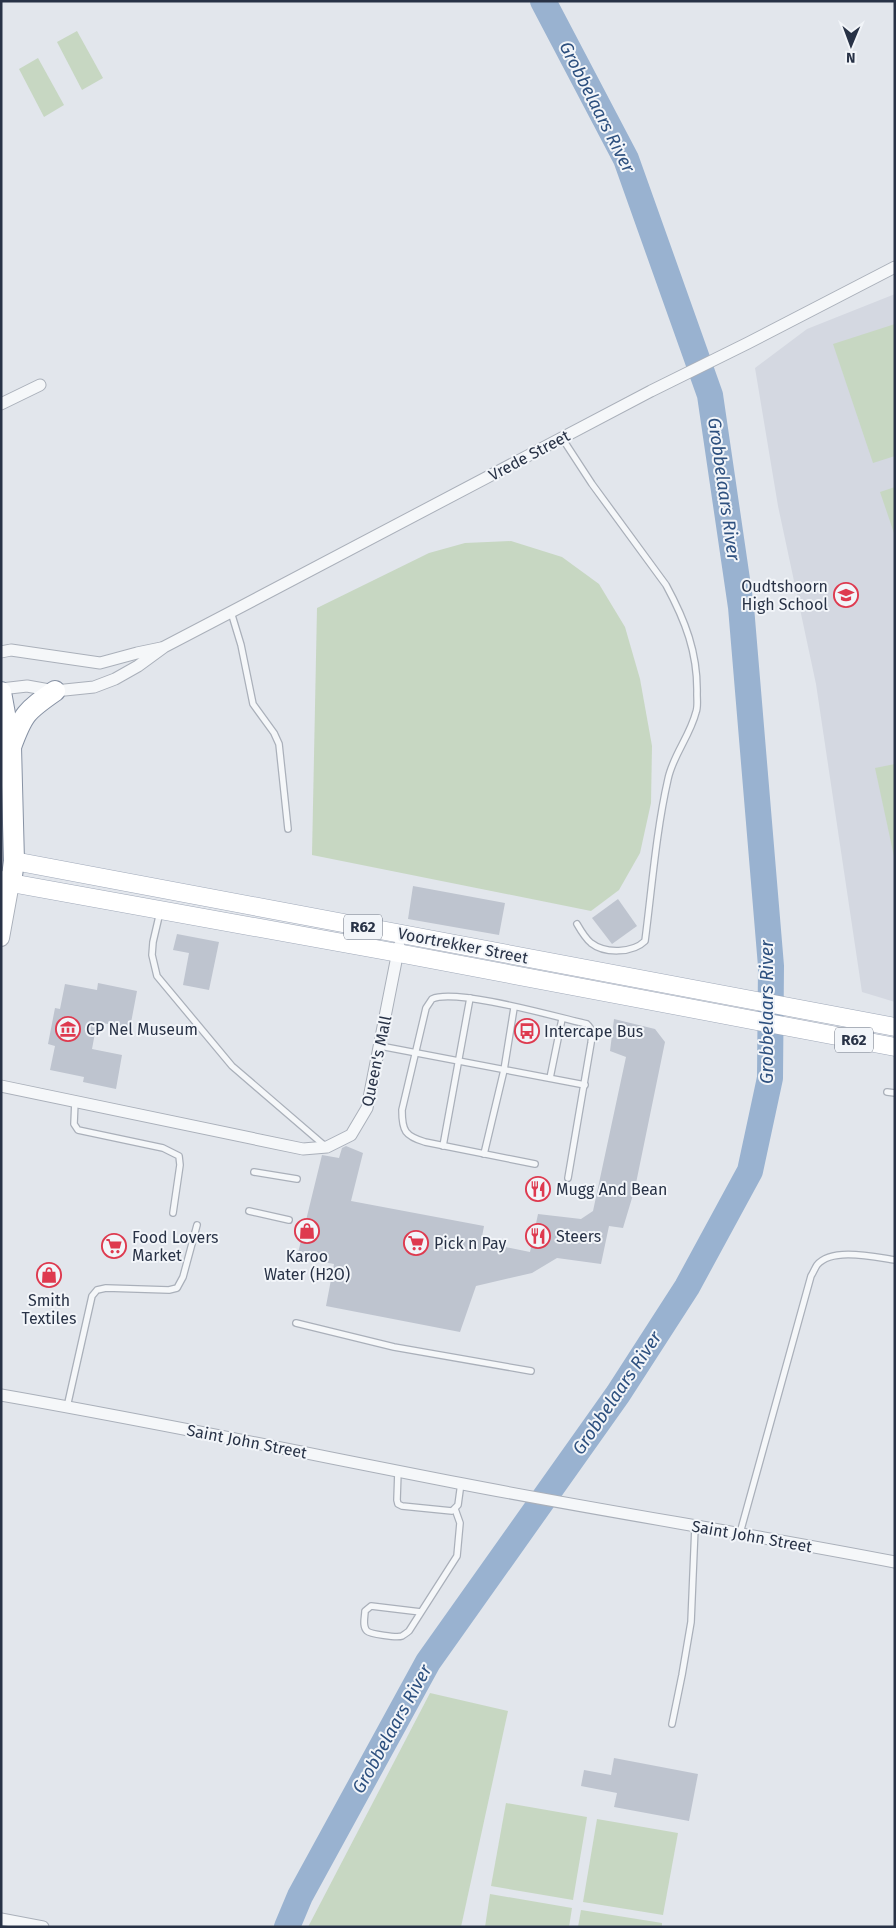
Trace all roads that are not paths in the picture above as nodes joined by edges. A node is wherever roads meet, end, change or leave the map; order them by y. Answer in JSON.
{"nodes":[{"id":1,"x":895,"y":267,"type":"edge"},
{"id":2,"x":40,"y":385,"type":"dead end"},
{"id":3,"x":1,"y":404,"type":"edge"},
{"id":4,"x":562,"y":438,"type":"junction"},
{"id":5,"x":231,"y":612,"type":"junction"},
{"id":6,"x":164,"y":648,"type":"junction"},
{"id":7,"x":1,"y":652,"type":"edge"},
{"id":8,"x":1,"y":691,"type":"edge"},
{"id":9,"x":55,"y":691,"type":"junction"},
{"id":10,"x":11,"y":747,"type":"junction"},
{"id":11,"x":288,"y":829,"type":"dead end"},
{"id":12,"x":7,"y":860,"type":"edge"},
{"id":13,"x":6,"y":882,"type":"edge"},
{"id":14,"x":160,"y":910,"type":"junction"},
{"id":15,"x":577,"y":924,"type":"dead end"},
{"id":16,"x":402,"y":934,"type":"junction"},
{"id":17,"x":1,"y":938,"type":"edge"},
{"id":18,"x":398,"y":953,"type":"junction"},
{"id":19,"x":470,"y":998,"type":"junction"},
{"id":20,"x":514,"y":1008,"type":"junction"},
{"id":21,"x":562,"y":1018,"type":"junction"},
{"id":22,"x":895,"y":1027,"type":"edge"},
{"id":23,"x":380,"y":1046,"type":"junction"},
{"id":24,"x":895,"y":1047,"type":"edge"},
{"id":25,"x":416,"y":1053,"type":"junction"},
{"id":26,"x":458,"y":1061,"type":"junction"},
{"id":27,"x":504,"y":1070,"type":"junction"},
{"id":28,"x":550,"y":1078,"type":"junction"},
{"id":29,"x":584,"y":1085,"type":"junction"},
{"id":30,"x":1,"y":1086,"type":"edge"},
{"id":31,"x":887,"y":1092,"type":"dead end"},
{"id":32,"x":895,"y":1093,"type":"edge"},
{"id":33,"x":76,"y":1101,"type":"junction"},
{"id":34,"x":443,"y":1146,"type":"junction"},
{"id":35,"x":328,"y":1147,"type":"junction"},
{"id":36,"x":484,"y":1154,"type":"junction"},
{"id":37,"x":535,"y":1164,"type":"dead end"},
{"id":38,"x":254,"y":1172,"type":"dead end"},
{"id":39,"x":568,"y":1178,"type":"dead end"},
{"id":40,"x":297,"y":1179,"type":"dead end"},
{"id":41,"x":249,"y":1211,"type":"dead end"},
{"id":42,"x":173,"y":1213,"type":"dead end"},
{"id":43,"x":289,"y":1220,"type":"dead end"},
{"id":44,"x":197,"y":1225,"type":"dead end"},
{"id":45,"x":895,"y":1260,"type":"edge"},
{"id":46,"x":296,"y":1323,"type":"dead end"},
{"id":47,"x":531,"y":1371,"type":"dead end"},
{"id":48,"x":1,"y":1395,"type":"edge"},
{"id":49,"x":67,"y":1406,"type":"junction"},
{"id":50,"x":398,"y":1470,"type":"junction"},
{"id":51,"x":460,"y":1483,"type":"junction"},
{"id":52,"x":455,"y":1509,"type":"junction"},
{"id":53,"x":695,"y":1527,"type":"junction"},
{"id":54,"x":740,"y":1533,"type":"junction"},
{"id":55,"x":895,"y":1562,"type":"edge"},
{"id":56,"x":421,"y":1612,"type":"junction"},
{"id":57,"x":672,"y":1724,"type":"dead end"},
{"id":58,"x":1,"y":1919,"type":"edge"},
{"id":59,"x":43,"y":1927,"type":"edge"}],
"edges":[{"from":1,"to":4,"type":"street","name":"Vrede Street"},
{"from":2,"to":3,"type":"street"},
{"from":4,"to":5,"type":"street","name":"Vrede Street"},
{"from":4,"to":15,"type":"lane"},
{"from":5,"to":6,"type":"street","name":"Vrede Street"},
{"from":5,"to":11,"type":"lane"},
{"from":6,"to":7,"type":"street","name":"Vrede Street"},
{"from":6,"to":9,"type":"street","name":"Vrede Street"},
{"from":8,"to":9,"type":"street","name":"Vrede Street"},
{"from":8,"to":10,"type":"highway"},
{"from":9,"to":10,"type":"highway"},
{"from":10,"to":12,"type":"highway"},
{"from":12,"to":13,"type":"highway"},
{"from":12,"to":16,"type":"main road","name":"Voortrekker Street","number":"R62"},
{"from":13,"to":14,"type":"main road","name":"Voortrekker Street","number":"R62"},
{"from":13,"to":17,"type":"main road"},
{"from":14,"to":18,"type":"main road","name":"Voortrekker Street","number":"R62"},
{"from":14,"to":35,"type":"lane"},
{"from":16,"to":18,"type":"street","name":"Queen's Mall"},
{"from":16,"to":22,"type":"main road","name":"Voortrekker Street","number":"R62"},
{"from":18,"to":23,"type":"street","name":"Queen's Mall"},
{"from":18,"to":24,"type":"main road","name":"Voortrekker Street","number":"R62"},
{"from":19,"to":20,"type":"lane"},
{"from":19,"to":25,"type":"lane"},
{"from":19,"to":26,"type":"lane"},
{"from":20,"to":21,"type":"lane"},
{"from":20,"to":27,"type":"lane"},
{"from":21,"to":28,"type":"lane"},
{"from":21,"to":29,"type":"lane"},
{"from":23,"to":25,"type":"lane"},
{"from":23,"to":35,"type":"street","name":"Queen's Mall"},
{"from":25,"to":26,"type":"lane"},
{"from":25,"to":34,"type":"lane"},
{"from":26,"to":27,"type":"lane"},
{"from":26,"to":34,"type":"lane"},
{"from":27,"to":28,"type":"lane"},
{"from":27,"to":36,"type":"lane"},
{"from":28,"to":29,"type":"lane"},
{"from":29,"to":39,"type":"lane"},
{"from":30,"to":33,"type":"street","name":"Queen's Mall"},
{"from":31,"to":32,"type":"lane"},
{"from":33,"to":35,"type":"street","name":"Queen's Mall"},
{"from":33,"to":42,"type":"lane"},
{"from":34,"to":36,"type":"lane"},
{"from":36,"to":37,"type":"lane"},
{"from":38,"to":40,"type":"lane"},
{"from":41,"to":43,"type":"lane"},
{"from":44,"to":49,"type":"lane"},
{"from":45,"to":54,"type":"lane"},
{"from":46,"to":47,"type":"lane"},
{"from":48,"to":49,"type":"street","name":"Saint John Street"},
{"from":49,"to":50,"type":"street","name":"Saint John Street"},
{"from":50,"to":51,"type":"street","name":"Saint John Street"},
{"from":50,"to":52,"type":"lane"},
{"from":51,"to":52,"type":"lane"},
{"from":51,"to":53,"type":"street","name":"Saint John Street"},
{"from":52,"to":56,"type":"lane"},
{"from":53,"to":54,"type":"street","name":"Saint John Street"},
{"from":53,"to":57,"type":"lane"},
{"from":54,"to":55,"type":"street","name":"Saint John Street"},
{"from":56,"to":56,"type":"lane"},
{"from":58,"to":59,"type":"street"}]}
